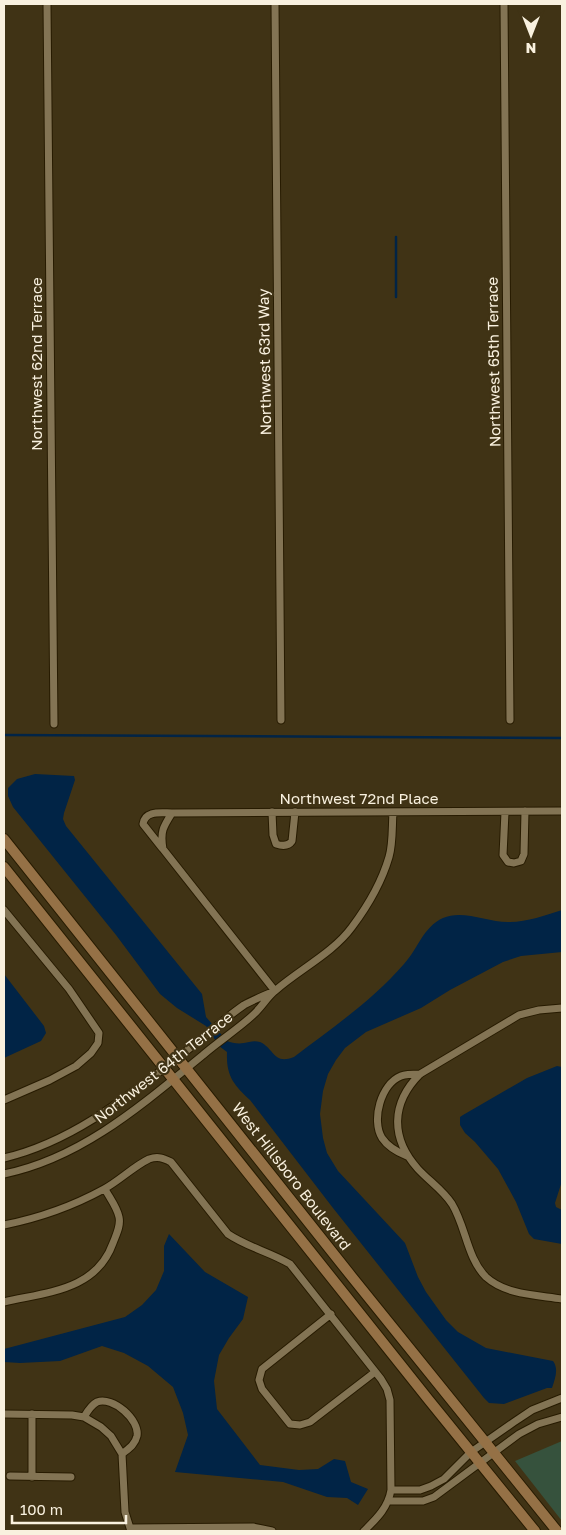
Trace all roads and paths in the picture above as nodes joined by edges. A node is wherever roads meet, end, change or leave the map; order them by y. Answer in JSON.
{"nodes":[{"id":1,"x":47,"y":4,"type":"edge"},
{"id":2,"x":275,"y":4,"type":"edge"},
{"id":3,"x":504,"y":4,"type":"edge"},
{"id":4,"x":281,"y":720,"type":"dead end"},
{"id":5,"x":510,"y":720,"type":"dead end"},
{"id":6,"x":54,"y":724,"type":"dead end"},
{"id":7,"x":562,"y":811,"type":"edge"},
{"id":8,"x":272,"y":812,"type":"junction"},
{"id":9,"x":294,"y":812,"type":"junction"},
{"id":10,"x":393,"y":812,"type":"junction"},
{"id":11,"x":505,"y":812,"type":"junction"},
{"id":12,"x":525,"y":812,"type":"junction"},
{"id":13,"x":172,"y":813,"type":"junction"},
{"id":14,"x":4,"y":839,"type":"edge"},
{"id":15,"x":163,"y":849,"type":"junction"},
{"id":16,"x":4,"y":867,"type":"edge"},
{"id":17,"x":4,"y":910,"type":"edge"},
{"id":18,"x":275,"y":991,"type":"junction"},
{"id":19,"x":245,"y":1005,"type":"junction"},
{"id":20,"x":562,"y":1008,"type":"edge"},
{"id":21,"x":253,"y":1015,"type":"junction"},
{"id":22,"x":178,"y":1057,"type":"junction"},
{"id":23,"x":164,"y":1068,"type":"junction"},
{"id":24,"x":187,"y":1068,"type":"junction"},
{"id":25,"x":420,"y":1074,"type":"junction"},
{"id":26,"x":173,"y":1079,"type":"junction"},
{"id":27,"x":4,"y":1100,"type":"edge"},
{"id":28,"x":408,"y":1156,"type":"junction"},
{"id":29,"x":4,"y":1158,"type":"edge"},
{"id":30,"x":4,"y":1174,"type":"edge"},
{"id":31,"x":105,"y":1189,"type":"junction"},
{"id":32,"x":4,"y":1225,"type":"edge"},
{"id":33,"x":562,"y":1299,"type":"edge"},
{"id":34,"x":4,"y":1302,"type":"edge"},
{"id":35,"x":331,"y":1314,"type":"junction"},
{"id":36,"x":374,"y":1372,"type":"junction"},
{"id":37,"x":562,"y":1398,"type":"edge"},
{"id":38,"x":4,"y":1414,"type":"edge"},
{"id":39,"x":32,"y":1414,"type":"junction"},
{"id":40,"x":84,"y":1417,"type":"junction"},
{"id":41,"x":562,"y":1417,"type":"edge"},
{"id":42,"x":486,"y":1442,"type":"junction"},
{"id":43,"x":471,"y":1452,"type":"junction"},
{"id":44,"x":495,"y":1453,"type":"junction"},
{"id":45,"x":122,"y":1454,"type":"junction"},
{"id":46,"x":480,"y":1464,"type":"junction"},
{"id":47,"x":10,"y":1476,"type":"dead end"},
{"id":48,"x":32,"y":1476,"type":"junction"},
{"id":49,"x":72,"y":1477,"type":"dead end"},
{"id":50,"x":391,"y":1490,"type":"junction"},
{"id":51,"x":389,"y":1501,"type":"junction"},
{"id":52,"x":177,"y":1529,"type":"edge"},
{"id":53,"x":253,"y":1529,"type":"edge"},
{"id":54,"x":127,"y":1530,"type":"edge"},
{"id":55,"x":272,"y":1531,"type":"edge"},
{"id":56,"x":364,"y":1531,"type":"edge"},
{"id":57,"x":535,"y":1531,"type":"edge"},
{"id":58,"x":557,"y":1531,"type":"edge"}],
"edges":[{"from":1,"to":6,"type":"street","name":"Northwest 62nd Terrace"},
{"from":2,"to":4,"type":"street","name":"Northwest 63rd Way"},
{"from":3,"to":5,"type":"street","name":"Northwest 65th Terrace"},
{"from":7,"to":12,"type":"street","name":"Northwest 72nd Place"},
{"from":8,"to":9,"type":"street","name":"Northwest 72nd Place"},
{"from":8,"to":9,"type":"street"},
{"from":8,"to":13,"type":"street","name":"Northwest 72nd Place"},
{"from":9,"to":10,"type":"street","name":"Northwest 72nd Place"},
{"from":10,"to":11,"type":"street","name":"Northwest 72nd Place"},
{"from":10,"to":18,"type":"street","name":"Northwest 64th Terrace"},
{"from":11,"to":12,"type":"street","name":"Northwest 72nd Place"},
{"from":11,"to":12,"type":"street"},
{"from":13,"to":15,"type":"street"},
{"from":13,"to":15,"type":"street","name":"Northwest 72nd Place"},
{"from":14,"to":22,"type":"street","name":"West Hillsboro Boulevard"},
{"from":15,"to":18,"type":"street"},
{"from":16,"to":23,"type":"street"},
{"from":17,"to":27,"type":"street"},
{"from":18,"to":19,"type":"street","name":"Northwest 64th Terrace"},
{"from":18,"to":21,"type":"street","name":"Northwest 64th Terrace"},
{"from":19,"to":21,"type":"street"},
{"from":19,"to":22,"type":"street","name":"Northwest 64th Terrace"},
{"from":20,"to":25,"type":"street"},
{"from":21,"to":24,"type":"street","name":"Northwest 64th Terrace"},
{"from":22,"to":23,"type":"street","name":"Northwest 64th Terrace"},
{"from":22,"to":24,"type":"street","name":"West Hillsboro Boulevard"},
{"from":23,"to":26,"type":"street"},
{"from":23,"to":29,"type":"street","name":"Northwest 64th Terrace"},
{"from":24,"to":26,"type":"street","name":"Northwest 64th Terrace"},
{"from":24,"to":42,"type":"street","name":"West Hillsboro Boulevard"},
{"from":25,"to":28,"type":"street"},
{"from":25,"to":28,"type":"street"},
{"from":26,"to":30,"type":"street","name":"Northwest 64th Terrace"},
{"from":26,"to":43,"type":"street"},
{"from":28,"to":33,"type":"street"},
{"from":31,"to":32,"type":"street"},
{"from":31,"to":34,"type":"street"},
{"from":31,"to":35,"type":"street"},
{"from":35,"to":36,"type":"street"},
{"from":35,"to":36,"type":"street"},
{"from":36,"to":50,"type":"street"},
{"from":37,"to":42,"type":"street"},
{"from":38,"to":39,"type":"street"},
{"from":39,"to":40,"type":"street"},
{"from":39,"to":48,"type":"street"},
{"from":40,"to":45,"type":"street"},
{"from":40,"to":45,"type":"street"},
{"from":41,"to":44,"type":"street"},
{"from":42,"to":43,"type":"street"},
{"from":42,"to":44,"type":"street","name":"West Hillsboro Boulevard"},
{"from":43,"to":46,"type":"street"},
{"from":43,"to":50,"type":"street"},
{"from":44,"to":46,"type":"street"},
{"from":44,"to":58,"type":"street","name":"West Hillsboro Boulevard"},
{"from":45,"to":54,"type":"street"},
{"from":46,"to":51,"type":"street"},
{"from":46,"to":57,"type":"street"},
{"from":47,"to":48,"type":"street"},
{"from":48,"to":49,"type":"street"},
{"from":50,"to":51,"type":"street"},
{"from":51,"to":56,"type":"street"},
{"from":52,"to":53,"type":"street"},
{"from":52,"to":54,"type":"street"},
{"from":53,"to":55,"type":"street"}]}
